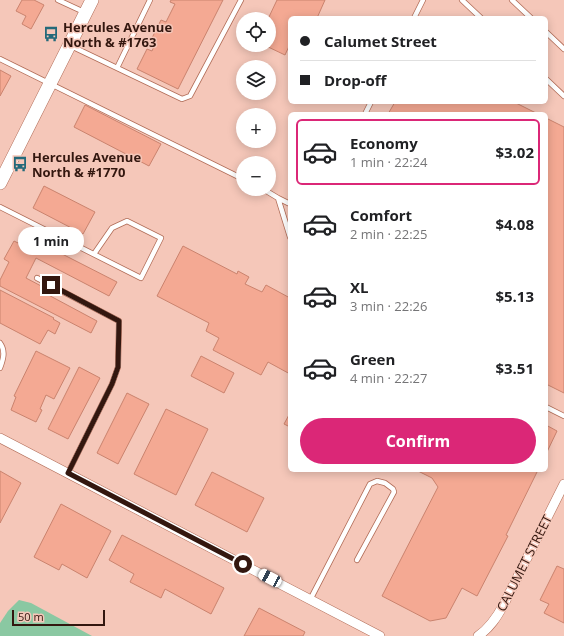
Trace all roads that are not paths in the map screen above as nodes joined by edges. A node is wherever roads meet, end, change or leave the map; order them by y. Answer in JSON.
{"nodes":[{"id":1,"x":58,"y":0,"type":"edge"},
{"id":2,"x":92,"y":0,"type":"edge"},
{"id":3,"x":150,"y":0,"type":"edge"},
{"id":4,"x":241,"y":0,"type":"edge"},
{"id":5,"x":423,"y":0,"type":"edge"},
{"id":6,"x":462,"y":0,"type":"edge"},
{"id":7,"x":512,"y":0,"type":"edge"},
{"id":8,"x":86,"y":13,"type":"junction"},
{"id":9,"x":415,"y":16,"type":"edge"},
{"id":10,"x":479,"y":16,"type":"edge"},
{"id":11,"x":529,"y":16,"type":"edge"},
{"id":12,"x":548,"y":34,"type":"edge"},
{"id":13,"x":69,"y":45,"type":"junction"},
{"id":14,"x":564,"y":49,"type":"edge"},
{"id":15,"x":0,"y":59,"type":"edge"},
{"id":16,"x":117,"y":68,"type":"junction"},
{"id":17,"x":548,"y":81,"type":"edge"},
{"id":18,"x":50,"y":83,"type":"junction"},
{"id":19,"x":564,"y":96,"type":"edge"},
{"id":20,"x":236,"y":176,"type":"edge"},
{"id":21,"x":0,"y":183,"type":"edge"},
{"id":22,"x":275,"y":196,"type":"edge"},
{"id":23,"x":278,"y":198,"type":"junction"},
{"id":24,"x":288,"y":203,"type":"edge"},
{"id":25,"x":0,"y":207,"type":"edge"},
{"id":26,"x":288,"y":230,"type":"edge"},
{"id":27,"x":94,"y":254,"type":"junction"},
{"id":28,"x":37,"y":278,"type":"dead end"},
{"id":29,"x":0,"y":343,"type":"edge"},
{"id":30,"x":0,"y":368,"type":"edge"},
{"id":31,"x":548,"y":408,"type":"edge"},
{"id":32,"x":564,"y":416,"type":"edge"},
{"id":33,"x":0,"y":438,"type":"edge"},
{"id":34,"x":68,"y":473,"type":"junction"},
{"id":35,"x":564,"y":484,"type":"edge"},
{"id":36,"x":357,"y":560,"type":"dead end"},
{"id":37,"x":310,"y":600,"type":"junction"},
{"id":38,"x":380,"y":636,"type":"edge"},
{"id":39,"x":478,"y":636,"type":"edge"}],
"edges":[{"from":1,"to":8,"type":"lane"},
{"from":2,"to":8,"type":"street"},
{"from":3,"to":16,"type":"lane"},
{"from":4,"to":16,"type":"lane"},
{"from":5,"to":9,"type":"lane"},
{"from":6,"to":10,"type":"lane"},
{"from":7,"to":11,"type":"lane"},
{"from":8,"to":13,"type":"street"},
{"from":12,"to":14,"type":"lane"},
{"from":13,"to":16,"type":"lane"},
{"from":13,"to":18,"type":"street"},
{"from":15,"to":18,"type":"lane"},
{"from":17,"to":19,"type":"lane"},
{"from":18,"to":20,"type":"lane"},
{"from":18,"to":21,"type":"street"},
{"from":22,"to":23,"type":"lane"},
{"from":23,"to":24,"type":"lane"},
{"from":23,"to":26,"type":"lane"},
{"from":25,"to":27,"type":"lane"},
{"from":27,"to":27,"type":"lane"},
{"from":28,"to":34,"type":"lane"},
{"from":29,"to":30,"type":"lane"},
{"from":31,"to":32,"type":"lane"},
{"from":33,"to":34,"type":"street"},
{"from":34,"to":37,"type":"street"},
{"from":35,"to":39,"type":"street","name":"CALUMET STREET"},
{"from":36,"to":37,"type":"lane"},
{"from":37,"to":38,"type":"street"}]}
